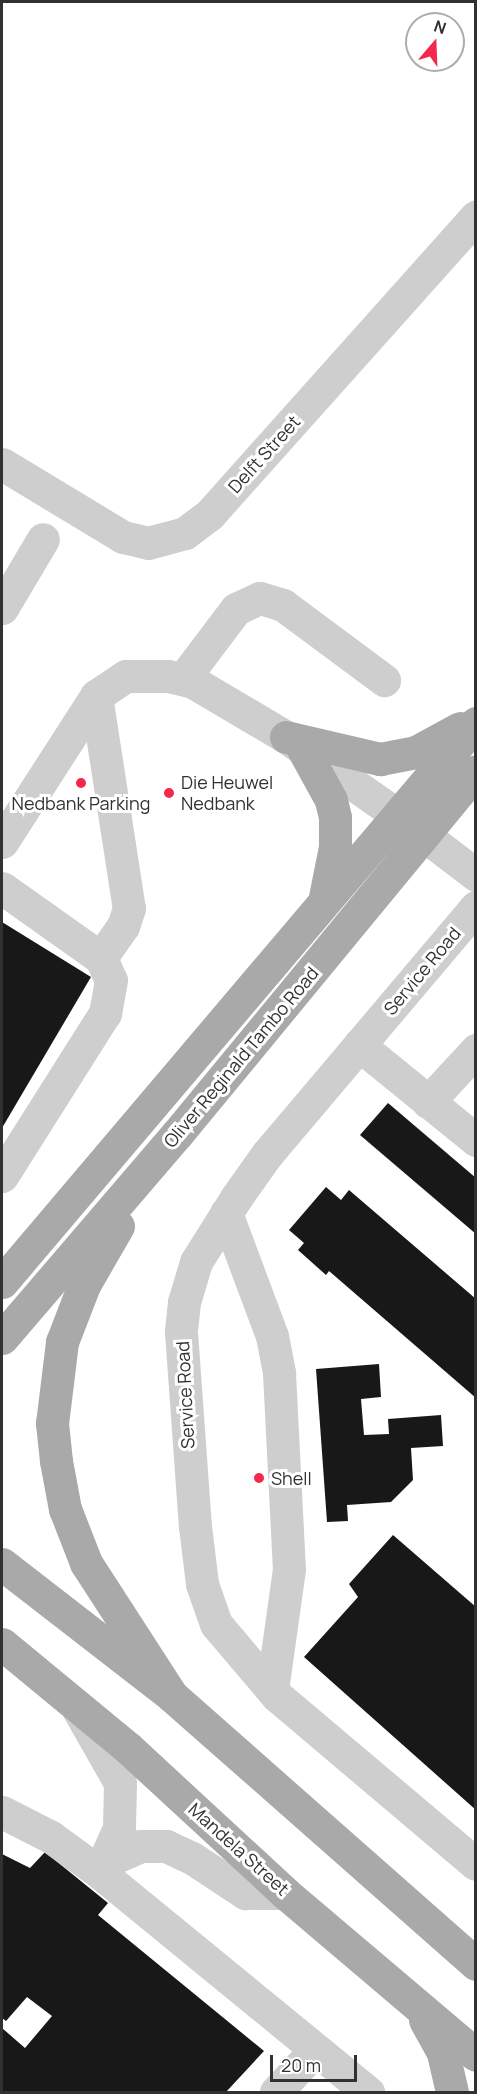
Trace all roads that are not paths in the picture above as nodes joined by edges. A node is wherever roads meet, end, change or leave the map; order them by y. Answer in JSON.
{"nodes":[{"id":1,"x":476,"y":217,"type":"edge"},
{"id":2,"x":2,"y":464,"type":"edge"},
{"id":3,"x":43,"y":539,"type":"dead end"},
{"id":4,"x":2,"y":608,"type":"edge"},
{"id":5,"x":183,"y":679,"type":"junction"},
{"id":6,"x":384,"y":680,"type":"dead end"},
{"id":7,"x":96,"y":696,"type":"junction"},
{"id":8,"x":476,"y":718,"type":"edge"},
{"id":9,"x":476,"y":723,"type":"edge"},
{"id":10,"x":294,"y":743,"type":"junction"},
{"id":11,"x":476,"y":771,"type":"edge"},
{"id":12,"x":396,"y":814,"type":"junction"},
{"id":13,"x":423,"y":834,"type":"junction"},
{"id":14,"x":2,"y":842,"type":"edge"},
{"id":15,"x":476,"y":875,"type":"edge"},
{"id":16,"x":2,"y":888,"type":"edge"},
{"id":17,"x":324,"y":902,"type":"junction"},
{"id":18,"x":476,"y":907,"type":"edge"},
{"id":19,"x":101,"y":958,"type":"junction"},
{"id":20,"x":359,"y":1045,"type":"junction"},
{"id":21,"x":476,"y":1050,"type":"edge"},
{"id":22,"x":428,"y":1102,"type":"junction"},
{"id":23,"x":177,"y":1134,"type":"junction"},
{"id":24,"x":476,"y":1140,"type":"edge"},
{"id":25,"x":2,"y":1176,"type":"edge"},
{"id":26,"x":226,"y":1213,"type":"junction"},
{"id":27,"x":6,"y":1273,"type":"edge"},
{"id":28,"x":2,"y":1338,"type":"edge"},
{"id":29,"x":2,"y":1564,"type":"edge"},
{"id":30,"x":5,"y":1643,"type":"edge"},
{"id":31,"x":272,"y":1690,"type":"junction"},
{"id":32,"x":172,"y":1696,"type":"junction"},
{"id":33,"x":74,"y":1703,"type":"junction"},
{"id":34,"x":2,"y":1812,"type":"edge"},
{"id":35,"x":476,"y":1864,"type":"edge"},
{"id":36,"x":103,"y":1866,"type":"junction"},
{"id":37,"x":285,"y":1893,"type":"junction"},
{"id":38,"x":476,"y":1964,"type":"edge"},
{"id":39,"x":414,"y":2001,"type":"junction"},
{"id":40,"x":315,"y":2050,"type":"junction"},
{"id":41,"x":476,"y":2055,"type":"edge"},
{"id":42,"x":276,"y":2092,"type":"edge"},
{"id":43,"x":368,"y":2092,"type":"edge"},
{"id":44,"x":452,"y":2092,"type":"edge"}],
"edges":[{"from":1,"to":2,"type":"street","name":"Delft Street"},
{"from":3,"to":4,"type":"street"},
{"from":5,"to":6,"type":"street"},
{"from":5,"to":7,"type":"street"},
{"from":5,"to":10,"type":"street"},
{"from":7,"to":14,"type":"street"},
{"from":7,"to":19,"type":"street"},
{"from":8,"to":10,"type":"main road"},
{"from":9,"to":12,"type":"main road","name":"Oliver Reginald Tambo Road"},
{"from":10,"to":12,"type":"street"},
{"from":10,"to":17,"type":"main road"},
{"from":11,"to":13,"type":"main road","name":"Oliver Reginald Tambo Road"},
{"from":12,"to":13,"type":"street"},
{"from":12,"to":17,"type":"main road","name":"Oliver Reginald Tambo Road"},
{"from":13,"to":15,"type":"street"},
{"from":13,"to":23,"type":"main road","name":"Oliver Reginald Tambo Road"},
{"from":16,"to":19,"type":"street"},
{"from":17,"to":27,"type":"main road","name":"Oliver Reginald Tambo Road"},
{"from":18,"to":20,"type":"street","name":"Service Road"},
{"from":19,"to":25,"type":"street"},
{"from":20,"to":22,"type":"street"},
{"from":20,"to":26,"type":"street","name":"Service Road"},
{"from":21,"to":22,"type":"street"},
{"from":22,"to":24,"type":"street"},
{"from":23,"to":28,"type":"main road","name":"Oliver Reginald Tambo Road"},
{"from":23,"to":32,"type":"main road"},
{"from":26,"to":31,"type":"street"},
{"from":26,"to":31,"type":"street","name":"Service Road"},
{"from":29,"to":32,"type":"main road"},
{"from":30,"to":33,"type":"main road","name":"Mandela Street"},
{"from":31,"to":35,"type":"street","name":"Service Road"},
{"from":32,"to":38,"type":"main road"},
{"from":33,"to":36,"type":"street"},
{"from":33,"to":37,"type":"main road","name":"Mandela Street"},
{"from":34,"to":36,"type":"street"},
{"from":36,"to":37,"type":"street"},
{"from":36,"to":40,"type":"street"},
{"from":37,"to":39,"type":"main road","name":"Mandela Street"},
{"from":39,"to":41,"type":"main road","name":"Mandela Street"},
{"from":39,"to":44,"type":"main road"},
{"from":40,"to":42,"type":"street"},
{"from":40,"to":43,"type":"street"}]}
